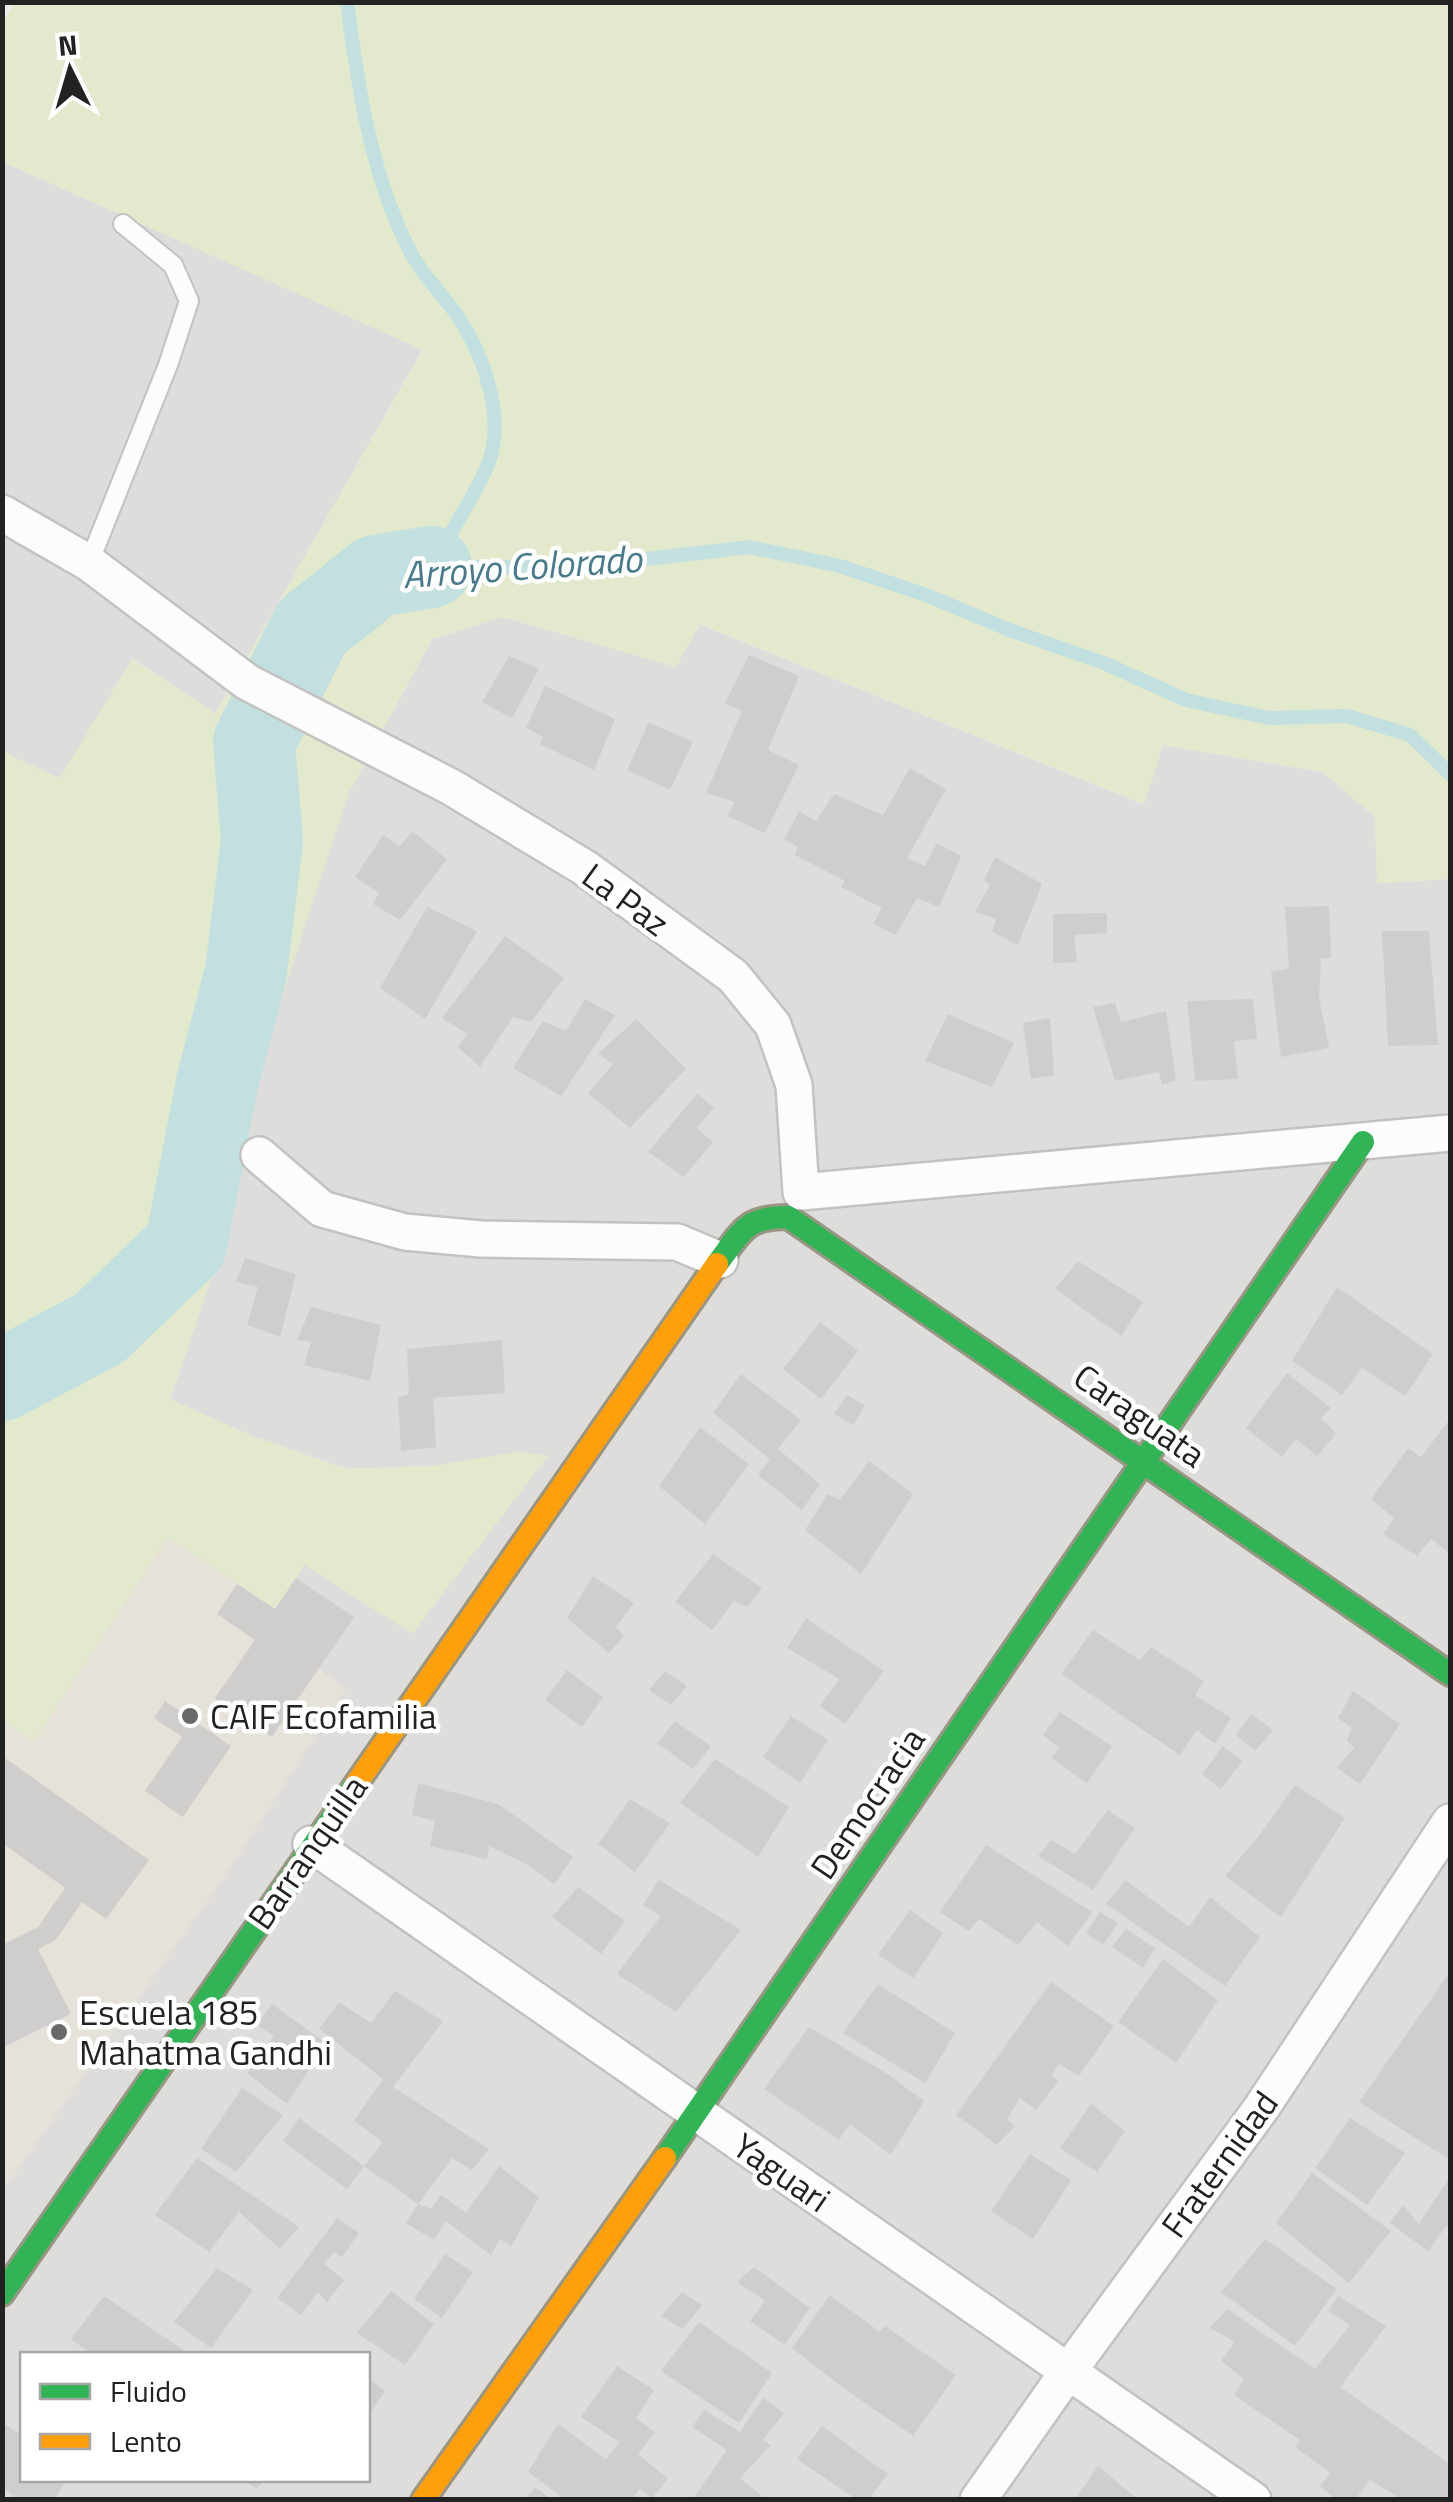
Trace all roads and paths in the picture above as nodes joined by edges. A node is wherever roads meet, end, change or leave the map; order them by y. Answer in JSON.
{"nodes":[{"id":1,"x":123,"y":224,"type":"dead end"},
{"id":2,"x":2,"y":513,"type":"edge"},
{"id":3,"x":89,"y":563,"type":"junction"},
{"id":4,"x":1450,"y":1133,"type":"edge"},
{"id":5,"x":1364,"y":1142,"type":"junction"},
{"id":6,"x":259,"y":1155,"type":"dead end"},
{"id":7,"x":794,"y":1204,"type":"junction"},
{"id":8,"x":720,"y":1260,"type":"junction"},
{"id":9,"x":1144,"y":1460,"type":"junction"},
{"id":10,"x":1450,"y":1674,"type":"edge"},
{"id":11,"x":1450,"y":1822,"type":"edge"},
{"id":12,"x":312,"y":1844,"type":"junction"},
{"id":13,"x":698,"y":2112,"type":"junction"},
{"id":14,"x":2,"y":2294,"type":"edge"},
{"id":15,"x":1066,"y":2372,"type":"junction"},
{"id":16,"x":423,"y":2500,"type":"edge"},
{"id":17,"x":978,"y":2500,"type":"edge"},
{"id":18,"x":1253,"y":2500,"type":"edge"}],
"edges":[{"from":1,"to":3,"type":"lane"},
{"from":2,"to":3,"type":"street","name":"La Paz"},
{"from":3,"to":7,"type":"street","name":"La Paz"},
{"from":4,"to":5,"type":"street"},
{"from":5,"to":7,"type":"street"},
{"from":5,"to":9,"type":"street","name":"Democracia"},
{"from":6,"to":8,"type":"street"},
{"from":7,"to":8,"type":"street","name":"Barranquilla"},
{"from":7,"to":9,"type":"street","name":"Caraguata"},
{"from":8,"to":12,"type":"street","name":"Barranquilla"},
{"from":9,"to":10,"type":"street","name":"Caraguata"},
{"from":9,"to":13,"type":"street","name":"Democracia"},
{"from":11,"to":15,"type":"street","name":"Fraternidad"},
{"from":12,"to":13,"type":"street","name":"Yaguari"},
{"from":12,"to":14,"type":"street","name":"Barranquilla"},
{"from":13,"to":15,"type":"street","name":"Yaguari"},
{"from":13,"to":16,"type":"street","name":"Democracia"},
{"from":15,"to":17,"type":"street","name":"Fraternidad"},
{"from":15,"to":18,"type":"street","name":"Yaguari"}]}
